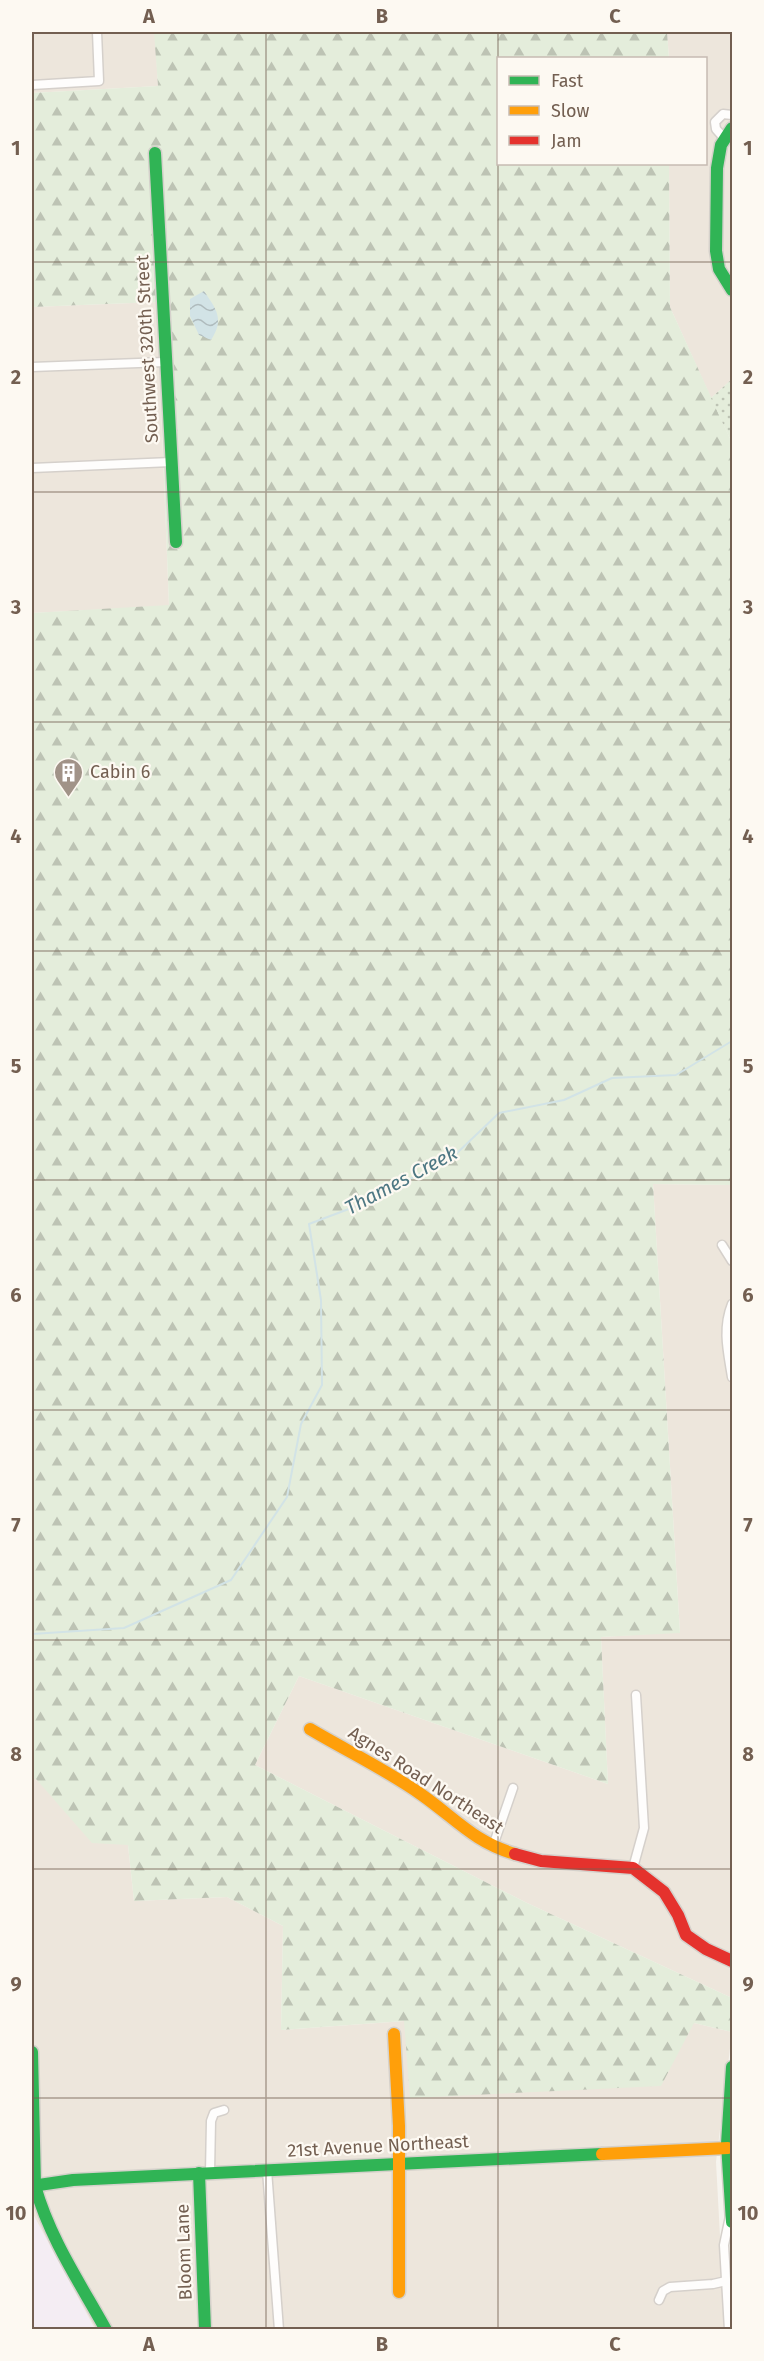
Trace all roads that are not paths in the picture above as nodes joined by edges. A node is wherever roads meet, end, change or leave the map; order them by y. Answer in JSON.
{"nodes":[{"id":1,"x":97,"y":32,"type":"edge"},
{"id":2,"x":32,"y":85,"type":"edge"},
{"id":3,"x":732,"y":115,"type":"edge"},
{"id":4,"x":729,"y":132,"type":"edge"},
{"id":5,"x":155,"y":153,"type":"dead end"},
{"id":6,"x":732,"y":290,"type":"edge"},
{"id":7,"x":165,"y":362,"type":"junction"},
{"id":8,"x":32,"y":367,"type":"edge"},
{"id":9,"x":171,"y":462,"type":"junction"},
{"id":10,"x":32,"y":468,"type":"edge"},
{"id":11,"x":176,"y":542,"type":"dead end"},
{"id":12,"x":722,"y":1245,"type":"dead end"},
{"id":13,"x":732,"y":1261,"type":"edge"},
{"id":14,"x":732,"y":1304,"type":"edge"},
{"id":15,"x":732,"y":1377,"type":"edge"},
{"id":16,"x":636,"y":1695,"type":"dead end"},
{"id":17,"x":310,"y":1729,"type":"dead end"},
{"id":18,"x":513,"y":1788,"type":"dead end"},
{"id":19,"x":493,"y":1846,"type":"junction"},
{"id":20,"x":633,"y":1868,"type":"junction"},
{"id":21,"x":732,"y":1961,"type":"edge"},
{"id":22,"x":394,"y":2034,"type":"dead end"},
{"id":23,"x":32,"y":2052,"type":"edge"},
{"id":24,"x":732,"y":2067,"type":"edge"},
{"id":25,"x":224,"y":2110,"type":"dead end"},
{"id":26,"x":728,"y":2148,"type":"junction"},
{"id":27,"x":400,"y":2163,"type":"junction"},
{"id":28,"x":267,"y":2170,"type":"junction"},
{"id":29,"x":205,"y":2173,"type":"junction"},
{"id":30,"x":33,"y":2186,"type":"edge"},
{"id":31,"x":732,"y":2216,"type":"edge"},
{"id":32,"x":726,"y":2281,"type":"junction"},
{"id":33,"x":399,"y":2292,"type":"dead end"},
{"id":34,"x":659,"y":2300,"type":"dead end"},
{"id":35,"x":106,"y":2330,"type":"edge"},
{"id":36,"x":205,"y":2330,"type":"edge"},
{"id":37,"x":279,"y":2330,"type":"edge"},
{"id":38,"x":729,"y":2330,"type":"edge"}],
"edges":[{"from":1,"to":2,"type":"street"},
{"from":3,"to":4,"type":"street"},
{"from":4,"to":6,"type":"street"},
{"from":5,"to":7,"type":"street","name":"Southwest 320th Street"},
{"from":7,"to":8,"type":"street"},
{"from":7,"to":9,"type":"street","name":"Southwest 320th Street"},
{"from":9,"to":10,"type":"street"},
{"from":9,"to":11,"type":"street","name":"Southwest 320th Street"},
{"from":12,"to":13,"type":"street"},
{"from":14,"to":15,"type":"street"},
{"from":16,"to":20,"type":"street"},
{"from":17,"to":19,"type":"street","name":"Agnes Road Northeast"},
{"from":18,"to":19,"type":"street"},
{"from":19,"to":20,"type":"street","name":"Agnes Road Northeast"},
{"from":20,"to":21,"type":"street"},
{"from":22,"to":27,"type":"street"},
{"from":23,"to":30,"type":"street"},
{"from":24,"to":26,"type":"street"},
{"from":25,"to":29,"type":"street"},
{"from":26,"to":27,"type":"street","name":"21st Avenue Northeast"},
{"from":26,"to":31,"type":"street"},
{"from":27,"to":28,"type":"street","name":"21st Avenue Northeast"},
{"from":27,"to":33,"type":"street"},
{"from":28,"to":29,"type":"street","name":"21st Avenue Northeast"},
{"from":28,"to":37,"type":"street"},
{"from":29,"to":30,"type":"street","name":"21st Avenue Northeast"},
{"from":29,"to":36,"type":"street","name":"Bloom Lane"},
{"from":30,"to":35,"type":"street"},
{"from":31,"to":32,"type":"street"},
{"from":32,"to":34,"type":"street"},
{"from":32,"to":38,"type":"street"}]}
